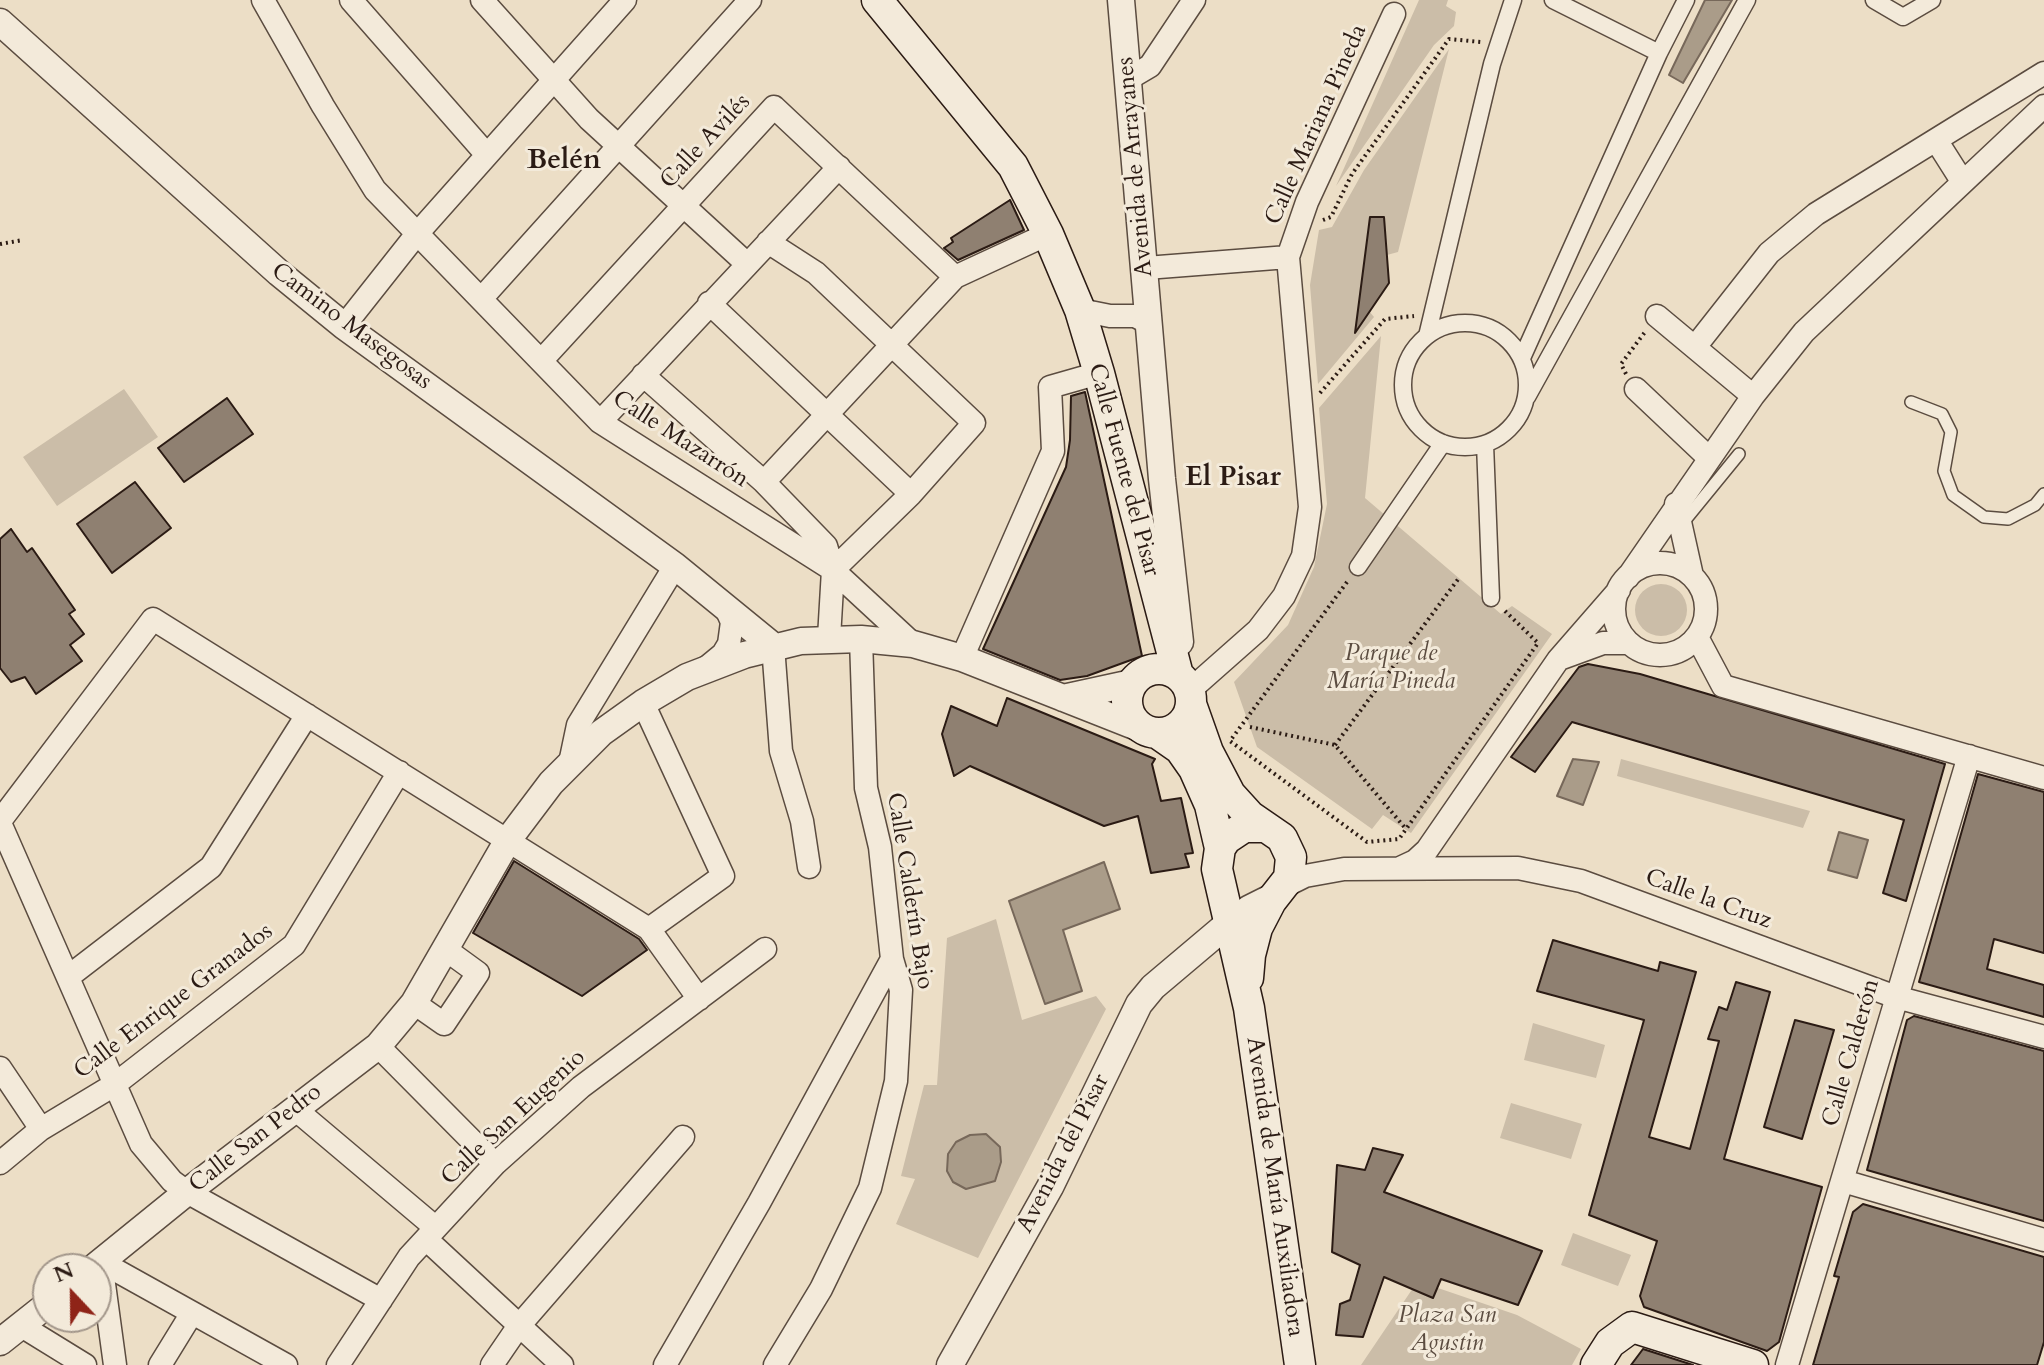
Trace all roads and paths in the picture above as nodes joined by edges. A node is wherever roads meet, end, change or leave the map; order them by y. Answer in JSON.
{"nodes":[{"id":1,"x":263,"y":0,"type":"edge"},
{"id":2,"x":351,"y":0,"type":"edge"},
{"id":3,"x":482,"y":0,"type":"edge"},
{"id":4,"x":877,"y":0,"type":"edge"},
{"id":5,"x":1121,"y":0,"type":"edge"},
{"id":6,"x":1194,"y":0,"type":"edge"},
{"id":7,"x":1513,"y":0,"type":"edge"},
{"id":8,"x":1553,"y":0,"type":"edge"},
{"id":9,"x":1686,"y":0,"type":"edge"},
{"id":10,"x":1747,"y":0,"type":"edge"},
{"id":11,"x":1874,"y":0,"type":"edge"},
{"id":12,"x":1932,"y":0,"type":"edge"},
{"id":13,"x":740,"y":3,"type":"edge"},
{"id":14,"x":615,"y":4,"type":"edge"},
{"id":15,"x":1394,"y":14,"type":"dead end"},
{"id":16,"x":0,"y":22,"type":"edge"},
{"id":17,"x":1499,"y":44,"type":"junction"},
{"id":18,"x":1659,"y":53,"type":"junction"},
{"id":19,"x":2044,"y":73,"type":"edge"},
{"id":20,"x":1128,"y":79,"type":"junction"},
{"id":21,"x":554,"y":81,"type":"junction"},
{"id":22,"x":2044,"y":106,"type":"edge"},
{"id":23,"x":1936,"y":140,"type":"junction"},
{"id":24,"x":619,"y":146,"type":"junction"},
{"id":25,"x":487,"y":155,"type":"junction"},
{"id":26,"x":839,"y":167,"type":"junction"},
{"id":27,"x":1962,"y":181,"type":"junction"},
{"id":28,"x":683,"y":205,"type":"junction"},
{"id":29,"x":1300,"y":221,"type":"junction"},
{"id":30,"x":1048,"y":234,"type":"junction"},
{"id":31,"x":416,"y":235,"type":"junction"},
{"id":32,"x":23,"y":240,"type":"dead end"},
{"id":33,"x":768,"y":242,"type":"junction"},
{"id":34,"x":0,"y":244,"type":"edge"},
{"id":35,"x":1288,"y":257,"type":"junction"},
{"id":36,"x":746,"y":263,"type":"junction"},
{"id":37,"x":1146,"y":268,"type":"junction"},
{"id":38,"x":955,"y":277,"type":"junction"},
{"id":39,"x":481,"y":299,"type":"junction"},
{"id":40,"x":709,"y":303,"type":"junction"},
{"id":41,"x":1080,"y":310,"type":"junction"},
{"id":42,"x":1432,"y":314,"type":"junction"},
{"id":43,"x":1124,"y":316,"type":"junction"},
{"id":44,"x":1657,"y":316,"type":"joint"},
{"id":45,"x":344,"y":326,"type":"junction"},
{"id":46,"x":1151,"y":334,"type":"junction"},
{"id":47,"x":1427,"y":336,"type":"junction"},
{"id":48,"x":892,"y":345,"type":"junction"},
{"id":49,"x":1695,"y":347,"type":"junction"},
{"id":50,"x":1522,"y":358,"type":"junction"},
{"id":51,"x":541,"y":361,"type":"junction"},
{"id":52,"x":1096,"y":364,"type":"junction"},
{"id":53,"x":643,"y":375,"type":"junction"},
{"id":54,"x":1636,"y":389,"type":"joint"},
{"id":55,"x":1318,"y":395,"type":"dead end"},
{"id":56,"x":1753,"y":396,"type":"junction"},
{"id":57,"x":1527,"y":397,"type":"junction"},
{"id":58,"x":1911,"y":402,"type":"dead end"},
{"id":59,"x":828,"y":414,"type":"junction"},
{"id":60,"x":600,"y":422,"type":"junction"},
{"id":61,"x":1443,"y":443,"type":"junction"},
{"id":62,"x":1485,"y":444,"type":"junction"},
{"id":63,"x":1739,"y":454,"type":"dead end"},
{"id":64,"x":1709,"y":458,"type":"junction"},
{"id":65,"x":764,"y":482,"type":"junction"},
{"id":66,"x":911,"y":494,"type":"junction"},
{"id":67,"x":2044,"y":494,"type":"edge"},
{"id":68,"x":1679,"y":515,"type":"junction"},
{"id":69,"x":675,"y":566,"type":"junction"},
{"id":70,"x":1358,"y":567,"type":"joint"},
{"id":71,"x":833,"y":570,"type":"junction"},
{"id":72,"x":1692,"y":576,"type":"junction"},
{"id":73,"x":1459,"y":578,"type":"dead end"},
{"id":74,"x":1623,"y":584,"type":"junction"},
{"id":75,"x":1491,"y":598,"type":"joint"},
{"id":76,"x":725,"y":606,"type":"junction"},
{"id":77,"x":1697,"y":637,"type":"junction"},
{"id":78,"x":829,"y":638,"type":"junction"},
{"id":79,"x":861,"y":639,"type":"junction"},
{"id":80,"x":1629,"y":643,"type":"junction"},
{"id":81,"x":913,"y":644,"type":"junction"},
{"id":82,"x":773,"y":646,"type":"junction"},
{"id":83,"x":962,"y":658,"type":"junction"},
{"id":84,"x":1558,"y":660,"type":"junction"},
{"id":85,"x":706,"y":668,"type":"junction"},
{"id":86,"x":1171,"y":684,"type":"junction"},
{"id":87,"x":1059,"y":698,"type":"junction"},
{"id":88,"x":643,"y":703,"type":"junction"},
{"id":89,"x":307,"y":715,"type":"junction"},
{"id":90,"x":1250,"y":727,"type":"dead end"},
{"id":91,"x":1152,"y":732,"type":"junction"},
{"id":92,"x":1335,"y":745,"type":"junction"},
{"id":93,"x":1969,"y":756,"type":"junction"},
{"id":94,"x":570,"y":763,"type":"junction"},
{"id":95,"x":399,"y":772,"type":"junction"},
{"id":96,"x":2044,"y":778,"type":"edge"},
{"id":97,"x":0,"y":822,"type":"edge"},
{"id":98,"x":1265,"y":827,"type":"junction"},
{"id":99,"x":1406,"y":829,"type":"junction"},
{"id":100,"x":508,"y":840,"type":"junction"},
{"id":101,"x":1288,"y":847,"type":"junction"},
{"id":102,"x":1220,"y":848,"type":"junction"},
{"id":103,"x":809,"y":867,"type":"dead end"},
{"id":104,"x":1399,"y":868,"type":"junction"},
{"id":105,"x":1344,"y":869,"type":"junction"},
{"id":106,"x":1220,"y":880,"type":"junction"},
{"id":107,"x":1276,"y":893,"type":"junction"},
{"id":108,"x":1230,"y":922,"type":"junction"},
{"id":109,"x":649,"y":929,"type":"junction"},
{"id":110,"x":445,"y":949,"type":"junction"},
{"id":111,"x":765,"y":949,"type":"dead end"},
{"id":112,"x":1237,"y":955,"type":"junction"},
{"id":113,"x":892,"y":959,"type":"junction"},
{"id":114,"x":1183,"y":962,"type":"junction"},
{"id":115,"x":68,"y":977,"type":"junction"},
{"id":116,"x":1896,"y":997,"type":"junction"},
{"id":117,"x":699,"y":999,"type":"junction"},
{"id":118,"x":414,"y":1003,"type":"junction"},
{"id":119,"x":1249,"y":1008,"type":"junction"},
{"id":120,"x":2044,"y":1037,"type":"edge"},
{"id":121,"x":378,"y":1046,"type":"junction"},
{"id":122,"x":0,"y":1068,"type":"edge"},
{"id":123,"x":114,"y":1085,"type":"junction"},
{"id":124,"x":295,"y":1109,"type":"junction"},
{"id":125,"x":41,"y":1129,"type":"junction"},
{"id":126,"x":683,"y":1137,"type":"dead end"},
{"id":127,"x":0,"y":1163,"type":"edge"},
{"id":128,"x":495,"y":1164,"type":"junction"},
{"id":129,"x":1843,"y":1181,"type":"junction"},
{"id":130,"x":187,"y":1192,"type":"junction"},
{"id":131,"x":431,"y":1234,"type":"junction"},
{"id":132,"x":2044,"y":1240,"type":"edge"},
{"id":133,"x":111,"y":1253,"type":"edge"},
{"id":134,"x":112,"y":1273,"type":"edge"},
{"id":135,"x":381,"y":1300,"type":"junction"},
{"id":136,"x":192,"y":1313,"type":"junction"},
{"id":137,"x":32,"y":1317,"type":"edge"},
{"id":138,"x":518,"y":1327,"type":"junction"},
{"id":139,"x":109,"y":1333,"type":"edge"},
{"id":140,"x":10,"y":1334,"type":"edge"},
{"id":141,"x":85,"y":1365,"type":"edge"},
{"id":142,"x":115,"y":1365,"type":"edge"},
{"id":143,"x":160,"y":1365,"type":"edge"},
{"id":144,"x":286,"y":1365,"type":"edge"},
{"id":145,"x":338,"y":1365,"type":"edge"},
{"id":146,"x":492,"y":1365,"type":"edge"},
{"id":147,"x":562,"y":1365,"type":"edge"},
{"id":148,"x":665,"y":1365,"type":"edge"},
{"id":149,"x":775,"y":1365,"type":"edge"},
{"id":150,"x":950,"y":1365,"type":"edge"},
{"id":151,"x":1300,"y":1365,"type":"edge"},
{"id":152,"x":1596,"y":1365,"type":"edge"},
{"id":153,"x":1753,"y":1365,"type":"edge"},
{"id":154,"x":1787,"y":1365,"type":"edge"}],
"edges":[{"from":1,"to":31,"type":"street","name":"Calle Mazarrón"},
{"from":2,"to":25,"type":"street"},
{"from":3,"to":21,"type":"street"},
{"from":4,"to":30,"type":"main road","name":"Calle Fuente del Pisar"},
{"from":5,"to":20,"type":"street","name":"Avenida de Arrayanes"},
{"from":6,"to":20,"type":"street"},
{"from":7,"to":17,"type":"street"},
{"from":8,"to":18,"type":"street"},
{"from":9,"to":18,"type":"street"},
{"from":10,"to":57,"type":"street"},
{"from":11,"to":12,"type":"street"},
{"from":13,"to":24,"type":"street"},
{"from":14,"to":21,"type":"street"},
{"from":15,"to":29,"type":"street","name":"Calle Mariana Pineda"},
{"from":16,"to":45,"type":"street","name":"Camino Masegosas"},
{"from":17,"to":29,"type":"path"},
{"from":17,"to":42,"type":"street"},
{"from":18,"to":50,"type":"street"},
{"from":19,"to":23,"type":"street"},
{"from":20,"to":37,"type":"street","name":"Avenida de Arrayanes"},
{"from":21,"to":24,"type":"street"},
{"from":21,"to":25,"type":"street"},
{"from":22,"to":27,"type":"street"},
{"from":23,"to":27,"type":"street"},
{"from":23,"to":49,"type":"street"},
{"from":24,"to":28,"type":"street"},
{"from":24,"to":39,"type":"street"},
{"from":25,"to":31,"type":"street"},
{"from":26,"to":28,"type":"street","name":"Calle Avilés"},
{"from":26,"to":33,"type":"street"},
{"from":26,"to":38,"type":"street","name":"Calle Avilés"},
{"from":27,"to":56,"type":"street"},
{"from":28,"to":36,"type":"street"},
{"from":28,"to":51,"type":"street","name":"Calle Avilés"},
{"from":29,"to":35,"type":"street","name":"Calle Mariana Pineda"},
{"from":30,"to":38,"type":"street"},
{"from":30,"to":41,"type":"main road","name":"Calle Fuente del Pisar"},
{"from":31,"to":39,"type":"street","name":"Calle Mazarrón"},
{"from":31,"to":45,"type":"street"},
{"from":32,"to":34,"type":"path"},
{"from":33,"to":36,"type":"street"},
{"from":33,"to":48,"type":"street"},
{"from":35,"to":37,"type":"street"},
{"from":35,"to":86,"type":"street","name":"Calle Mariana Pineda"},
{"from":36,"to":40,"type":"street"},
{"from":37,"to":46,"type":"street","name":"Avenida de Arrayanes"},
{"from":38,"to":48,"type":"street"},
{"from":39,"to":51,"type":"street","name":"Calle Mazarrón"},
{"from":40,"to":53,"type":"street"},
{"from":40,"to":59,"type":"street"},
{"from":41,"to":43,"type":"street"},
{"from":41,"to":52,"type":"main road","name":"Calle Fuente del Pisar"},
{"from":42,"to":47,"type":"street"},
{"from":42,"to":55,"type":"path"},
{"from":43,"to":46,"type":"street"},
{"from":43,"to":52,"type":"street"},
{"from":44,"to":49,"type":"street"},
{"from":44,"to":54,"type":"path"},
{"from":45,"to":69,"type":"street","name":"Camino Masegosas"},
{"from":46,"to":86,"type":"street","name":"Avenida de Arrayanes"},
{"from":47,"to":50,"type":"street"},
{"from":47,"to":61,"type":"street"},
{"from":48,"to":59,"type":"street"},
{"from":48,"to":66,"type":"street"},
{"from":49,"to":56,"type":"street"},
{"from":50,"to":57,"type":"street"},
{"from":51,"to":60,"type":"street","name":"Calle Mazarrón"},
{"from":52,"to":83,"type":"street"},
{"from":52,"to":86,"type":"main road","name":"Calle Fuente del Pisar"},
{"from":53,"to":60,"type":"street"},
{"from":53,"to":65,"type":"street","name":"Calle Mazarrón"},
{"from":54,"to":64,"type":"street"},
{"from":56,"to":64,"type":"street"},
{"from":57,"to":62,"type":"street"},
{"from":58,"to":67,"type":"lane"},
{"from":59,"to":65,"type":"street"},
{"from":59,"to":66,"type":"street"},
{"from":60,"to":71,"type":"street","name":"Calle Mazarrón"},
{"from":61,"to":62,"type":"street"},
{"from":61,"to":70,"type":"street"},
{"from":62,"to":75,"type":"street"},
{"from":63,"to":68,"type":"lane"},
{"from":64,"to":68,"type":"street"},
{"from":65,"to":71,"type":"street","name":"Calle Mazarrón"},
{"from":66,"to":71,"type":"street"},
{"from":68,"to":72,"type":"street"},
{"from":68,"to":74,"type":"street"},
{"from":69,"to":76,"type":"street","name":"Camino Masegosas"},
{"from":69,"to":94,"type":"street","name":"Calle San Pedro"},
{"from":70,"to":99,"type":"path"},
{"from":71,"to":78,"type":"street"},
{"from":71,"to":81,"type":"street"},
{"from":72,"to":74,"type":"street"},
{"from":72,"to":77,"type":"street"},
{"from":73,"to":92,"type":"path"},
{"from":74,"to":80,"type":"street"},
{"from":74,"to":84,"type":"street"},
{"from":75,"to":99,"type":"path"},
{"from":76,"to":82,"type":"street","name":"Camino Masegosas"},
{"from":76,"to":85,"type":"street"},
{"from":77,"to":80,"type":"street"},
{"from":77,"to":93,"type":"street"},
{"from":78,"to":79,"type":"street","name":"Calle San Pedro"},
{"from":78,"to":82,"type":"street","name":"Calle San Pedro"},
{"from":79,"to":81,"type":"street","name":"Calle San Pedro"},
{"from":79,"to":113,"type":"street","name":"Calle Calderín Bajo"},
{"from":80,"to":84,"type":"street"},
{"from":81,"to":83,"type":"street","name":"Calle San Pedro"},
{"from":82,"to":85,"type":"street","name":"Calle San Pedro"},
{"from":82,"to":103,"type":"street"},
{"from":83,"to":87,"type":"street","name":"Calle San Pedro"},
{"from":84,"to":104,"type":"street"},
{"from":85,"to":88,"type":"street","name":"Calle San Pedro"},
{"from":86,"to":87,"type":"street"},
{"from":86,"to":91,"type":"main road"},
{"from":86,"to":91,"type":"main road","name":"Avenida de María Auxiliadora"},
{"from":86,"to":98,"type":"main road"},
{"from":87,"to":91,"type":"street","name":"Calle San Pedro"},
{"from":88,"to":94,"type":"street","name":"Calle San Pedro"},
{"from":88,"to":109,"type":"street"},
{"from":89,"to":95,"type":"street"},
{"from":89,"to":97,"type":"street"},
{"from":89,"to":115,"type":"street"},
{"from":90,"to":92,"type":"path"},
{"from":91,"to":102,"type":"main road","name":"Avenida de María Auxiliadora"},
{"from":92,"to":99,"type":"path"},
{"from":93,"to":96,"type":"street"},
{"from":93,"to":116,"type":"street","name":"Calle Calderón"},
{"from":94,"to":100,"type":"street","name":"Calle San Pedro"},
{"from":95,"to":100,"type":"street"},
{"from":95,"to":123,"type":"street","name":"Calle Enrique Granados"},
{"from":97,"to":115,"type":"street"},
{"from":98,"to":101,"type":"main road"},
{"from":98,"to":102,"type":"main road"},
{"from":100,"to":109,"type":"street"},
{"from":100,"to":110,"type":"street","name":"Calle San Pedro"},
{"from":101,"to":105,"type":"street","name":"Calle la Cruz"},
{"from":101,"to":107,"type":"main road","name":"Avenida de María Auxiliadora"},
{"from":102,"to":106,"type":"main road","name":"Avenida de María Auxiliadora"},
{"from":104,"to":105,"type":"street","name":"Calle la Cruz"},
{"from":104,"to":116,"type":"street","name":"Calle la Cruz"},
{"from":105,"to":107,"type":"street","name":"Calle la Cruz"},
{"from":106,"to":107,"type":"main road"},
{"from":106,"to":108,"type":"main road","name":"Avenida de María Auxiliadora"},
{"from":106,"to":114,"type":"street","name":"Avenida del Pisar"},
{"from":107,"to":108,"type":"street","name":"Avenida del Pisar"},
{"from":107,"to":119,"type":"main road","name":"Avenida de María Auxiliadora"},
{"from":108,"to":112,"type":"main road","name":"Avenida de María Auxiliadora"},
{"from":108,"to":114,"type":"street","name":"Avenida del Pisar"},
{"from":109,"to":117,"type":"street"},
{"from":110,"to":118,"type":"street","name":"Calle San Pedro"},
{"from":110,"to":118,"type":"street"},
{"from":111,"to":117,"type":"street","name":"Calle San Eugenio"},
{"from":112,"to":114,"type":"street"},
{"from":112,"to":119,"type":"main road","name":"Avenida de María Auxiliadora"},
{"from":113,"to":148,"type":"street"},
{"from":113,"to":149,"type":"street","name":"Calle Calderín Bajo"},
{"from":114,"to":150,"type":"street","name":"Avenida del Pisar"},
{"from":115,"to":123,"type":"street"},
{"from":116,"to":120,"type":"street","name":"Calle la Cruz"},
{"from":116,"to":129,"type":"street","name":"Calle Calderón"},
{"from":117,"to":128,"type":"street","name":"Calle San Eugenio"},
{"from":118,"to":121,"type":"street","name":"Calle San Pedro"},
{"from":119,"to":151,"type":"main road","name":"Avenida de María Auxiliadora"},
{"from":121,"to":124,"type":"street","name":"Calle San Pedro"},
{"from":121,"to":128,"type":"street"},
{"from":122,"to":125,"type":"street"},
{"from":123,"to":125,"type":"street","name":"Calle Enrique Granados"},
{"from":123,"to":130,"type":"street"},
{"from":124,"to":130,"type":"street","name":"Calle San Pedro"},
{"from":124,"to":131,"type":"street"},
{"from":125,"to":127,"type":"street","name":"Calle Enrique Granados"},
{"from":126,"to":138,"type":"street"},
{"from":128,"to":131,"type":"street","name":"Calle San Eugenio"},
{"from":129,"to":132,"type":"street"},
{"from":129,"to":154,"type":"street","name":"Calle Calderón"},
{"from":130,"to":133,"type":"street","name":"Calle San Pedro"},
{"from":130,"to":135,"type":"street"},
{"from":131,"to":135,"type":"street","name":"Calle San Eugenio"},
{"from":131,"to":138,"type":"street"},
{"from":134,"to":136,"type":"street"},
{"from":135,"to":145,"type":"street","name":"Calle San Eugenio"},
{"from":136,"to":143,"type":"street"},
{"from":136,"to":144,"type":"street"},
{"from":137,"to":140,"type":"street"},
{"from":138,"to":146,"type":"street"},
{"from":138,"to":147,"type":"street"},
{"from":139,"to":142,"type":"street"},
{"from":140,"to":141,"type":"street"},
{"from":152,"to":153,"type":"main road"}]}
